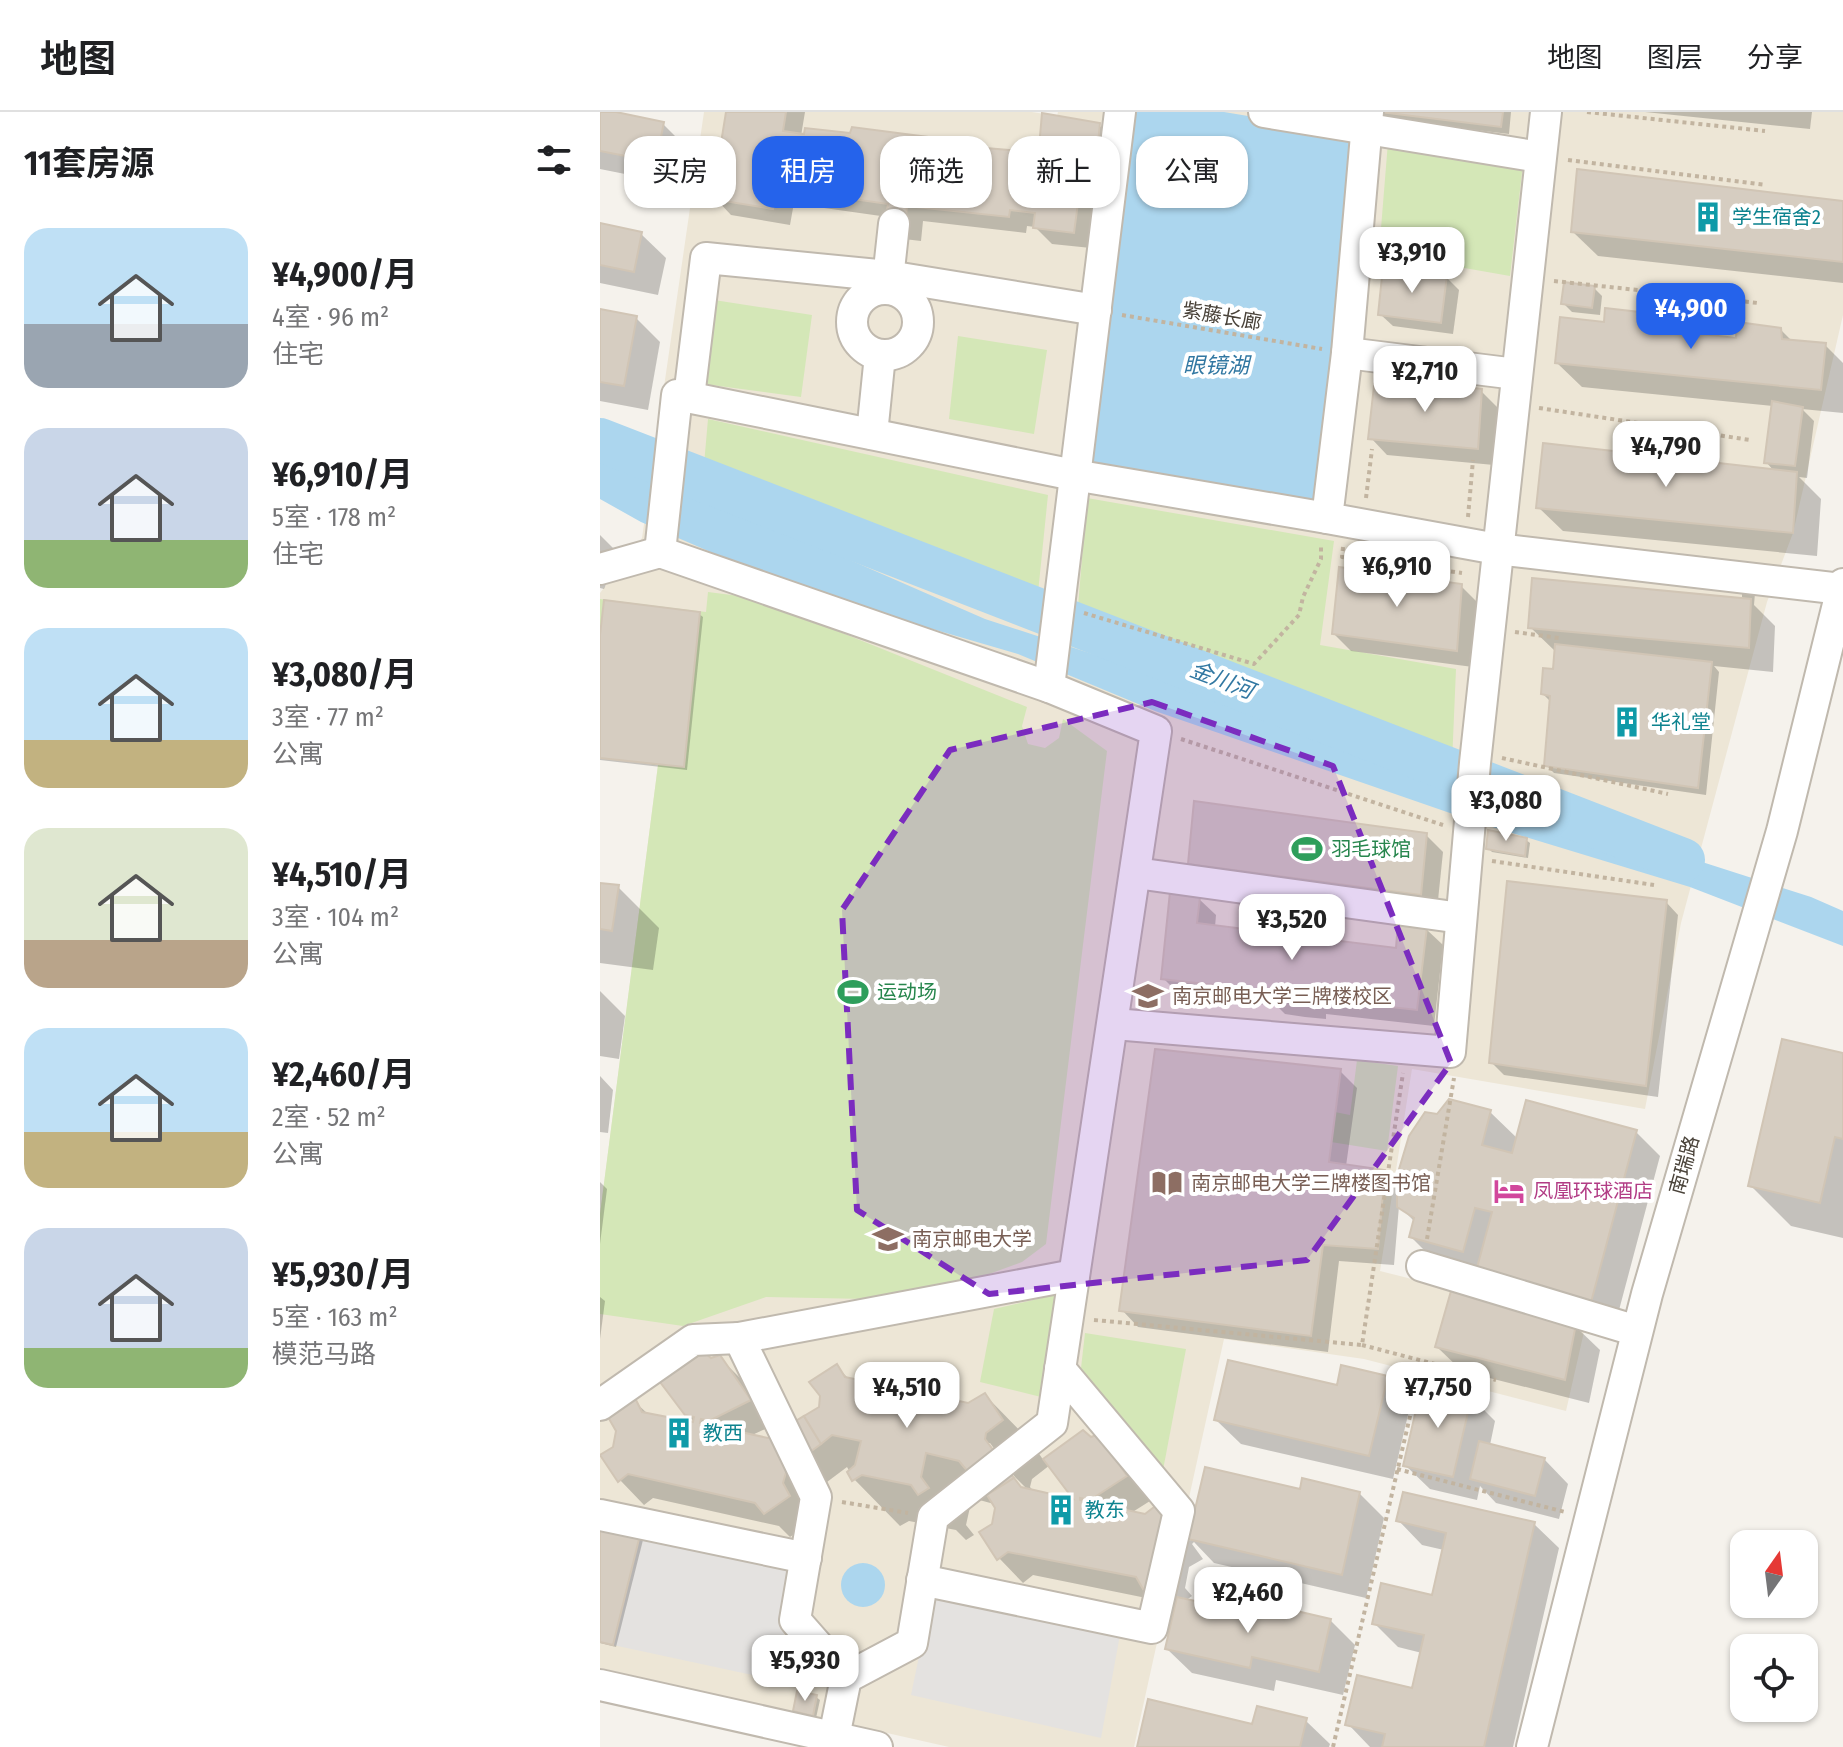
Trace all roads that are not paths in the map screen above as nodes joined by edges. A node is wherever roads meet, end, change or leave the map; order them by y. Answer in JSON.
{"nodes":[{"id":1,"x":1120,"y":112,"type":"edge"},
{"id":2,"x":1264,"y":112,"type":"edge"},
{"id":3,"x":1546,"y":112,"type":"edge"},
{"id":4,"x":1367,"y":120,"type":"edge"},
{"id":5,"x":1554,"y":159,"type":"junction"},
{"id":6,"x":894,"y":224,"type":"dead end"},
{"id":7,"x":887,"y":282,"type":"junction"},
{"id":8,"x":1109,"y":312,"type":"junction"},
{"id":9,"x":1340,"y":352,"type":"junction"},
{"id":10,"x":880,"y":355,"type":"junction"},
{"id":11,"x":1516,"y":374,"type":"junction"},
{"id":12,"x":689,"y":397,"type":"junction"},
{"id":13,"x":872,"y":434,"type":"junction"},
{"id":14,"x":1074,"y":475,"type":"junction"},
{"id":15,"x":1327,"y":518,"type":"junction"},
{"id":16,"x":661,"y":546,"type":"junction"},
{"id":17,"x":1497,"y":549,"type":"junction"},
{"id":18,"x":600,"y":569,"type":"edge"},
{"id":19,"x":1842,"y":586,"type":"edge"},
{"id":20,"x":1050,"y":680,"type":"junction"},
{"id":21,"x":1136,"y":873,"type":"junction"},
{"id":22,"x":1461,"y":918,"type":"junction"},
{"id":23,"x":1114,"y":1024,"type":"junction"},
{"id":24,"x":1422,"y":1266,"type":"road end"},
{"id":25,"x":1074,"y":1275,"type":"junction"},
{"id":26,"x":1637,"y":1331,"type":"junction"},
{"id":27,"x":739,"y":1338,"type":"junction"},
{"id":28,"x":1060,"y":1369,"type":"junction"},
{"id":29,"x":600,"y":1405,"type":"edge"},
{"id":30,"x":600,"y":1515,"type":"edge"},
{"id":31,"x":806,"y":1558,"type":"junction"},
{"id":32,"x":922,"y":1580,"type":"junction"},
{"id":33,"x":846,"y":1678,"type":"junction"},
{"id":34,"x":600,"y":1685,"type":"edge"},
{"id":35,"x":834,"y":1737,"type":"junction"},
{"id":36,"x":877,"y":1747,"type":"edge"},
{"id":37,"x":1532,"y":1747,"type":"edge"}],
"edges":[{"from":1,"to":8,"type":"street"},
{"from":2,"to":4,"type":"street"},
{"from":3,"to":5,"type":"street"},
{"from":4,"to":5,"type":"street"},
{"from":4,"to":9,"type":"street"},
{"from":5,"to":11,"type":"street"},
{"from":6,"to":7,"type":"street"},
{"from":7,"to":8,"type":"street"},
{"from":7,"to":10,"type":"street"},
{"from":7,"to":10,"type":"street"},
{"from":7,"to":12,"type":"street"},
{"from":8,"to":14,"type":"street"},
{"from":9,"to":11,"type":"street"},
{"from":9,"to":15,"type":"street"},
{"from":10,"to":13,"type":"street"},
{"from":11,"to":17,"type":"street"},
{"from":12,"to":13,"type":"street"},
{"from":12,"to":16,"type":"street"},
{"from":13,"to":14,"type":"street"},
{"from":14,"to":15,"type":"street"},
{"from":14,"to":20,"type":"street"},
{"from":15,"to":17,"type":"street"},
{"from":16,"to":18,"type":"street"},
{"from":16,"to":20,"type":"street"},
{"from":17,"to":19,"type":"street"},
{"from":17,"to":22,"type":"street"},
{"from":19,"to":26,"type":"street","name":"南瑞路"},
{"from":20,"to":21,"type":"street"},
{"from":21,"to":22,"type":"street"},
{"from":21,"to":23,"type":"street"},
{"from":22,"to":23,"type":"street"},
{"from":23,"to":25,"type":"street"},
{"from":24,"to":26,"type":"street"},
{"from":25,"to":27,"type":"street"},
{"from":25,"to":28,"type":"street"},
{"from":26,"to":37,"type":"street","name":"南瑞路"},
{"from":27,"to":29,"type":"street"},
{"from":27,"to":31,"type":"street"},
{"from":28,"to":32,"type":"street"},
{"from":28,"to":32,"type":"street"},
{"from":30,"to":31,"type":"street"},
{"from":31,"to":33,"type":"street"},
{"from":32,"to":33,"type":"street"},
{"from":33,"to":35,"type":"street"},
{"from":34,"to":35,"type":"street"},
{"from":35,"to":36,"type":"street"}]}
